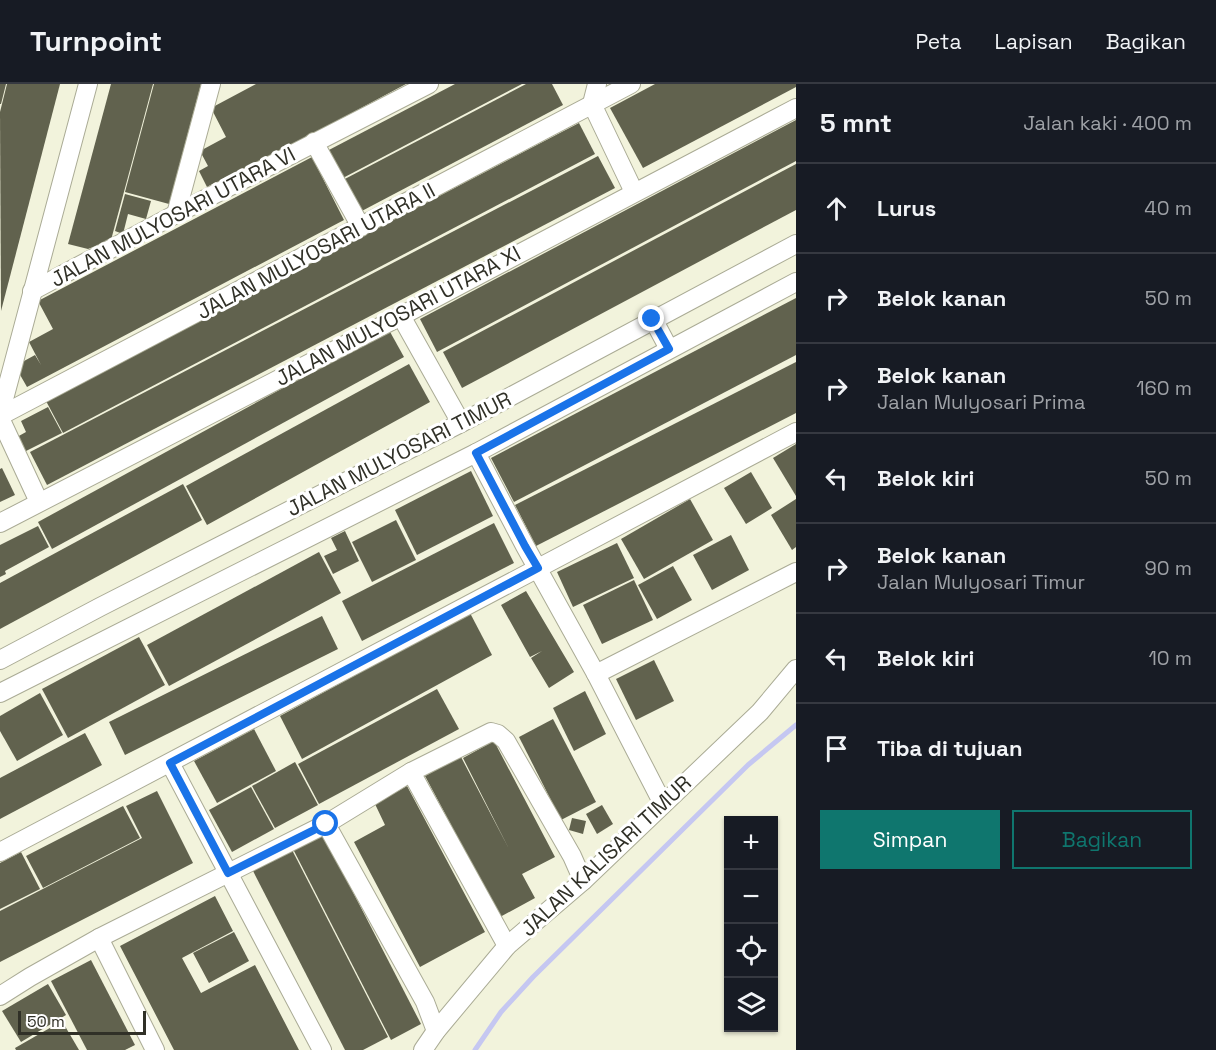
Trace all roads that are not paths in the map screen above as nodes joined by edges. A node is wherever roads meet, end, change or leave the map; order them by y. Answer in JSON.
{"nodes":[{"id":1,"x":88,"y":84,"type":"edge"},
{"id":2,"x":429,"y":84,"type":"edge"},
{"id":3,"x":597,"y":84,"type":"edge"},
{"id":4,"x":631,"y":84,"type":"edge"},
{"id":5,"x":214,"y":86,"type":"edge"},
{"id":6,"x":592,"y":104,"type":"junction"},
{"id":7,"x":796,"y":108,"type":"edge"},
{"id":8,"x":314,"y":142,"type":"junction"},
{"id":9,"x":634,"y":192,"type":"junction"},
{"id":10,"x":176,"y":214,"type":"junction"},
{"id":11,"x":361,"y":227,"type":"junction"},
{"id":12,"x":796,"y":244,"type":"edge"},
{"id":13,"x":796,"y":282,"type":"edge"},
{"id":14,"x":32,"y":291,"type":"junction"},
{"id":15,"x":400,"y":316,"type":"junction"},
{"id":16,"x":652,"y":319,"type":"junction"},
{"id":17,"x":669,"y":349,"type":"junction"},
{"id":18,"x":0,"y":416,"type":"edge"},
{"id":19,"x":461,"y":423,"type":"junction"},
{"id":20,"x":796,"y":432,"type":"edge"},
{"id":21,"x":476,"y":453,"type":"junction"},
{"id":22,"x":39,"y":502,"type":"junction"},
{"id":23,"x":0,"y":524,"type":"edge"},
{"id":24,"x":538,"y":568,"type":"junction"},
{"id":25,"x":796,"y":572,"type":"edge"},
{"id":26,"x":100,"y":607,"type":"junction"},
{"id":27,"x":114,"y":635,"type":"junction"},
{"id":28,"x":0,"y":660,"type":"edge"},
{"id":29,"x":796,"y":669,"type":"edge"},
{"id":30,"x":597,"y":674,"type":"junction"},
{"id":31,"x":0,"y":693,"type":"edge"},
{"id":32,"x":170,"y":763,"type":"junction"},
{"id":33,"x":411,"y":772,"type":"junction"},
{"id":34,"x":663,"y":804,"type":"junction"},
{"id":35,"x":326,"y":824,"type":"junction"},
{"id":36,"x":0,"y":852,"type":"edge"},
{"id":37,"x":228,"y":873,"type":"junction"},
{"id":38,"x":584,"y":881,"type":"junction"},
{"id":39,"x":99,"y":938,"type":"junction"},
{"id":40,"x":507,"y":946,"type":"junction"},
{"id":41,"x":0,"y":996,"type":"edge"},
{"id":42,"x":436,"y":1031,"type":"junction"},
{"id":43,"x":155,"y":1050,"type":"edge"},
{"id":44,"x":322,"y":1050,"type":"edge"},
{"id":45,"x":423,"y":1050,"type":"edge"}],
"edges":[{"from":1,"to":14,"type":"street"},
{"from":2,"to":8,"type":"street","name":"JALAN MULYOSARI UTARA VI"},
{"from":3,"to":6,"type":"street"},
{"from":4,"to":6,"type":"street","name":"JALAN MULYOSARI UTARA II"},
{"from":5,"to":10,"type":"street"},
{"from":6,"to":9,"type":"street"},
{"from":6,"to":11,"type":"street","name":"JALAN MULYOSARI UTARA II"},
{"from":7,"to":9,"type":"street","name":"JALAN MULYOSARI UTARA XI"},
{"from":8,"to":10,"type":"street","name":"JALAN MULYOSARI UTARA VI"},
{"from":8,"to":11,"type":"street","name":"JALAN MULYOSARI UTARA VI"},
{"from":9,"to":15,"type":"street","name":"JALAN MULYOSARI UTARA XI"},
{"from":10,"to":14,"type":"street","name":"JALAN MULYOSARI UTARA VI"},
{"from":11,"to":18,"type":"street","name":"JALAN MULYOSARI UTARA II"},
{"from":12,"to":16,"type":"street","name":"JALAN MULYOSARI TIMUR"},
{"from":13,"to":17,"type":"street","name":"JALAN MULYOSARI TIMUR"},
{"from":14,"to":18,"type":"street"},
{"from":15,"to":19,"type":"street"},
{"from":15,"to":22,"type":"street","name":"JALAN MULYOSARI UTARA XI"},
{"from":16,"to":17,"type":"street"},
{"from":16,"to":19,"type":"street","name":"JALAN MULYOSARI TIMUR"},
{"from":17,"to":21,"type":"street","name":"JALAN MULYOSARI TIMUR"},
{"from":18,"to":22,"type":"street"},
{"from":19,"to":26,"type":"street","name":"JALAN MULYOSARI TIMUR"},
{"from":20,"to":24,"type":"street"},
{"from":21,"to":24,"type":"street"},
{"from":21,"to":27,"type":"street","name":"JALAN MULYOSARI TIMUR"},
{"from":22,"to":23,"type":"street","name":"JALAN MULYOSARI UTARA XI"},
{"from":24,"to":30,"type":"street"},
{"from":24,"to":32,"type":"street"},
{"from":25,"to":30,"type":"street"},
{"from":26,"to":27,"type":"street"},
{"from":26,"to":28,"type":"street","name":"JALAN MULYOSARI TIMUR"},
{"from":27,"to":31,"type":"street","name":"JALAN MULYOSARI TIMUR"},
{"from":29,"to":34,"type":"street","name":"JALAN KALISARI TIMUR"},
{"from":30,"to":34,"type":"street"},
{"from":32,"to":36,"type":"street"},
{"from":32,"to":37,"type":"street"},
{"from":33,"to":35,"type":"street"},
{"from":33,"to":38,"type":"street"},
{"from":33,"to":40,"type":"street"},
{"from":34,"to":38,"type":"street","name":"JALAN KALISARI TIMUR"},
{"from":35,"to":37,"type":"street"},
{"from":35,"to":42,"type":"street"},
{"from":37,"to":39,"type":"street"},
{"from":37,"to":44,"type":"street"},
{"from":38,"to":40,"type":"street","name":"JALAN KALISARI TIMUR"},
{"from":39,"to":41,"type":"street"},
{"from":39,"to":43,"type":"street"},
{"from":40,"to":42,"type":"street","name":"JALAN KALISARI TIMUR"},
{"from":42,"to":45,"type":"street","name":"JALAN KALISARI TIMUR"}]}
